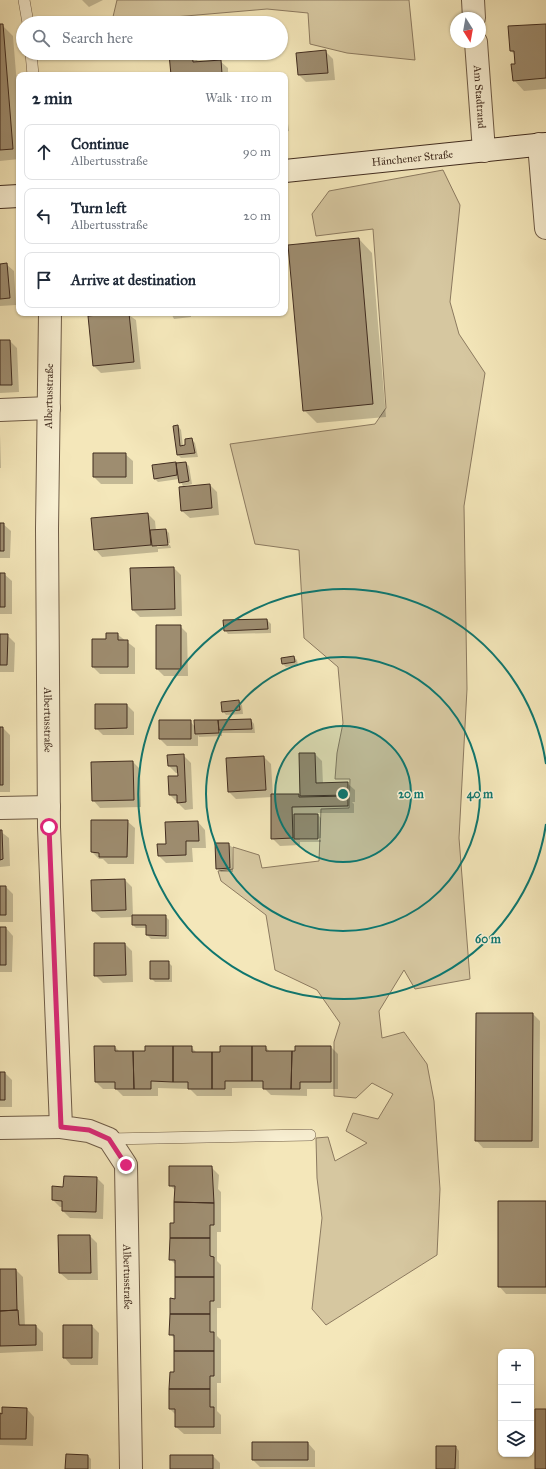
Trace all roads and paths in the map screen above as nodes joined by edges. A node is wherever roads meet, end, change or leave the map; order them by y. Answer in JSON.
{"nodes":[{"id":1,"x":24,"y":0,"type":"edge"},
{"id":2,"x":473,"y":0,"type":"edge"},
{"id":3,"x":474,"y":12,"type":"edge"},
{"id":4,"x":27,"y":16,"type":"edge"},
{"id":5,"x":476,"y":48,"type":"edge"},
{"id":6,"x":32,"y":60,"type":"edge"},
{"id":7,"x":33,"y":72,"type":"edge"},
{"id":8,"x":542,"y":144,"type":"edge"},
{"id":9,"x":484,"y":151,"type":"junction"},
{"id":10,"x":288,"y":170,"type":"edge"},
{"id":11,"x":16,"y":196,"type":"edge"},
{"id":12,"x":0,"y":197,"type":"edge"},
{"id":13,"x":546,"y":228,"type":"edge"},
{"id":14,"x":50,"y":316,"type":"edge"},
{"id":15,"x":49,"y":408,"type":"junction"},
{"id":16,"x":0,"y":410,"type":"edge"},
{"id":17,"x":49,"y":807,"type":"junction"},
{"id":18,"x":0,"y":808,"type":"edge"},
{"id":19,"x":61,"y":1127,"type":"junction"},
{"id":20,"x":0,"y":1128,"type":"edge"},
{"id":21,"x":310,"y":1135,"type":"dead end"},
{"id":22,"x":109,"y":1139,"type":"junction"},
{"id":23,"x":131,"y":1469,"type":"edge"}],
"edges":[{"from":1,"to":4,"type":"lane"},
{"from":2,"to":3,"type":"street"},
{"from":5,"to":9,"type":"street","name":"Am Stadtrand"},
{"from":6,"to":7,"type":"lane"},
{"from":8,"to":9,"type":"street","name":"Hänchener Straße"},
{"from":8,"to":13,"type":"street"},
{"from":9,"to":10,"type":"street","name":"Hänchener Straße"},
{"from":11,"to":12,"type":"street"},
{"from":14,"to":15,"type":"street","name":"Albertusstraße"},
{"from":15,"to":16,"type":"street"},
{"from":15,"to":17,"type":"street","name":"Albertusstraße"},
{"from":17,"to":18,"type":"street"},
{"from":17,"to":19,"type":"street","name":"Albertusstraße"},
{"from":19,"to":20,"type":"street"},
{"from":19,"to":22,"type":"street"},
{"from":21,"to":22,"type":"lane"},
{"from":22,"to":23,"type":"street","name":"Albertusstraße"}]}
